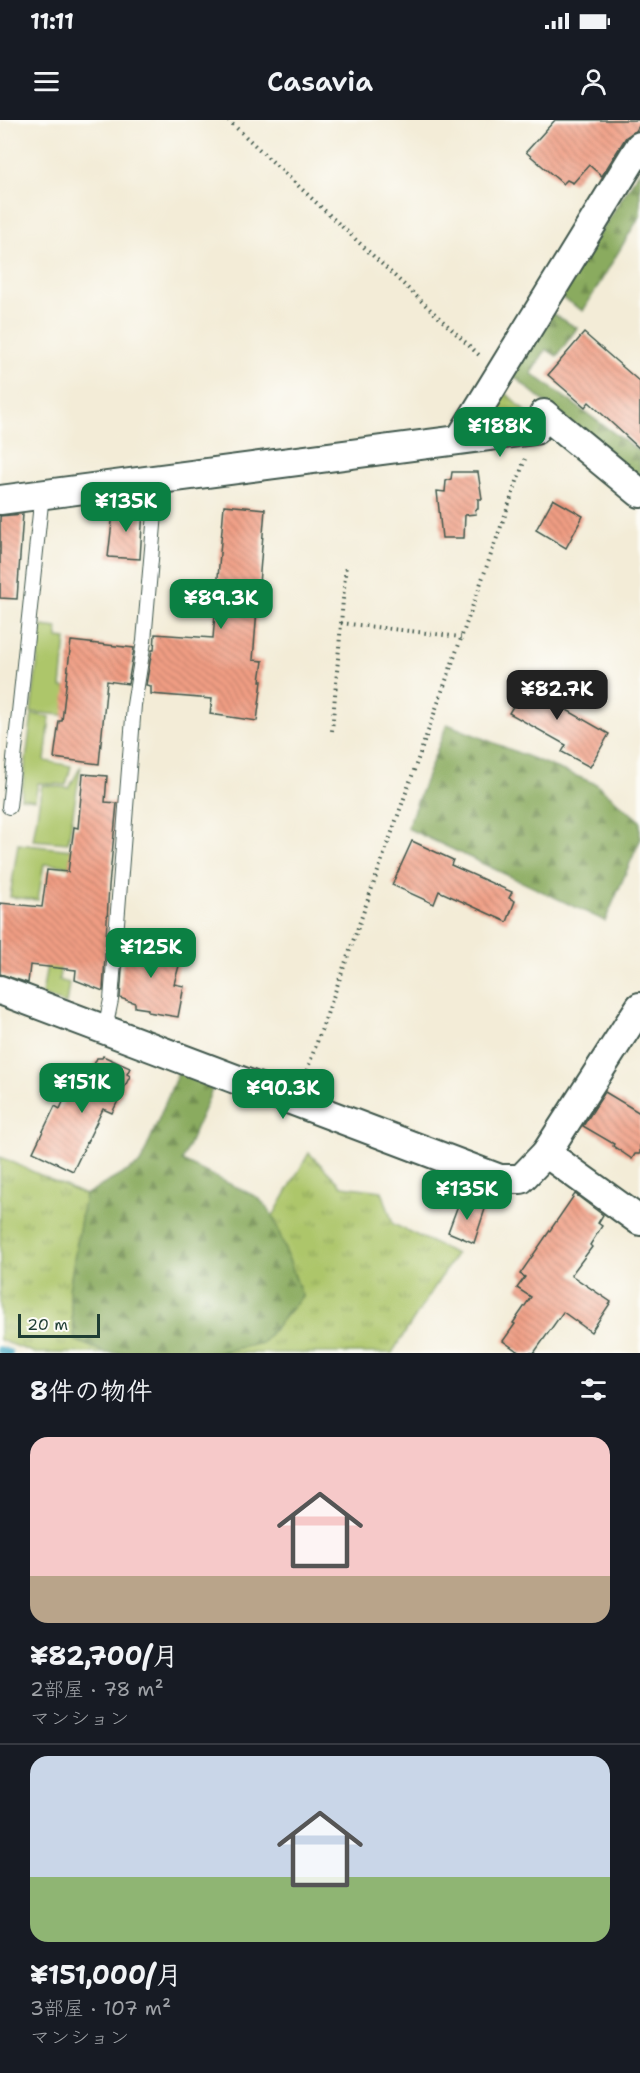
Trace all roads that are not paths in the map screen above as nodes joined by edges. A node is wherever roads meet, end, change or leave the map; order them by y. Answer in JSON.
{"nodes":[{"id":1,"x":640,"y":146,"type":"edge"},
{"id":2,"x":460,"y":439,"type":"junction"},
{"id":3,"x":158,"y":479,"type":"junction"},
{"id":4,"x":640,"y":493,"type":"edge"},
{"id":5,"x":42,"y":494,"type":"junction"},
{"id":6,"x":0,"y":500,"type":"edge"},
{"id":7,"x":9,"y":807,"type":"dead end"},
{"id":8,"x":0,"y":990,"type":"edge"},
{"id":9,"x":640,"y":1007,"type":"edge"},
{"id":10,"x":105,"y":1029,"type":"junction"},
{"id":11,"x":632,"y":1037,"type":"edge"},
{"id":12,"x":546,"y":1153,"type":"junction"},
{"id":13,"x":640,"y":1221,"type":"edge"}],
"edges":[{"from":1,"to":2,"type":"street"},
{"from":2,"to":3,"type":"street"},
{"from":2,"to":4,"type":"street"},
{"from":3,"to":5,"type":"street"},
{"from":3,"to":10,"type":"lane"},
{"from":5,"to":6,"type":"street"},
{"from":5,"to":7,"type":"lane"},
{"from":8,"to":10,"type":"street"},
{"from":9,"to":11,"type":"street"},
{"from":10,"to":12,"type":"street"},
{"from":11,"to":12,"type":"street"},
{"from":12,"to":13,"type":"street"}]}
